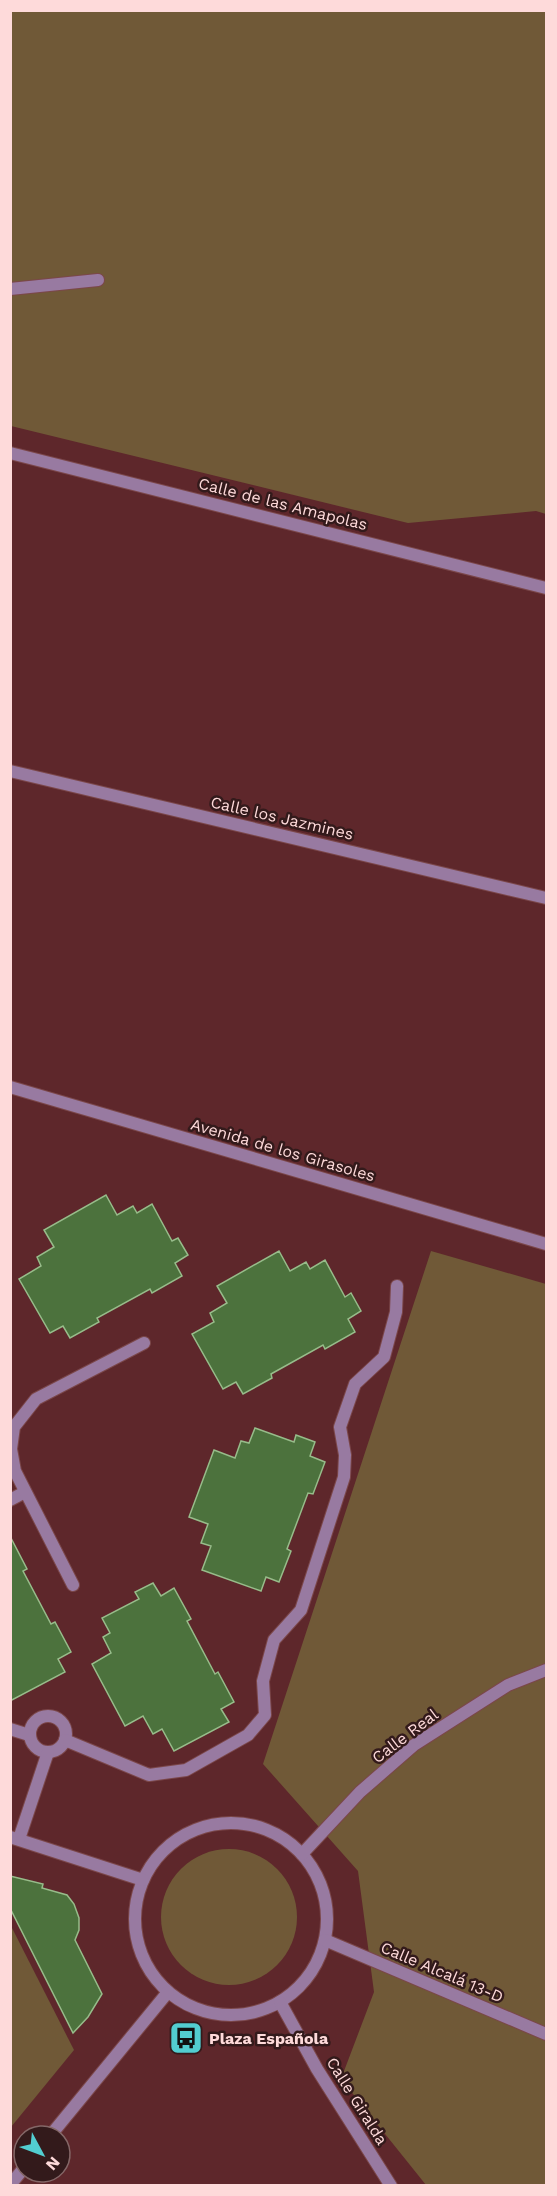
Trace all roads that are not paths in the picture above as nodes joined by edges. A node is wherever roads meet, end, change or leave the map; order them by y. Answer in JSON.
{"nodes":[{"id":1,"x":98,"y":280,"type":"dead end"},
{"id":2,"x":10,"y":289,"type":"edge"},
{"id":3,"x":10,"y":453,"type":"edge"},
{"id":4,"x":546,"y":588,"type":"edge"},
{"id":5,"x":10,"y":771,"type":"edge"},
{"id":6,"x":546,"y":898,"type":"edge"},
{"id":7,"x":10,"y":1087,"type":"edge"},
{"id":8,"x":546,"y":1244,"type":"edge"},
{"id":9,"x":396,"y":1286,"type":"dead end"},
{"id":10,"x":144,"y":1343,"type":"dead end"},
{"id":11,"x":25,"y":1492,"type":"junction"},
{"id":12,"x":10,"y":1500,"type":"edge"},
{"id":13,"x":73,"y":1585,"type":"dead end"},
{"id":14,"x":546,"y":1670,"type":"edge"},
{"id":15,"x":10,"y":1729,"type":"edge"},
{"id":16,"x":30,"y":1735,"type":"junction"},
{"id":17,"x":64,"y":1740,"type":"junction"},
{"id":18,"x":48,"y":1752,"type":"junction"},
{"id":19,"x":15,"y":1838,"type":"edge"},
{"id":20,"x":302,"y":1854,"type":"junction"},
{"id":21,"x":143,"y":1880,"type":"junction"},
{"id":22,"x":325,"y":1940,"type":"junction"},
{"id":23,"x":168,"y":1992,"type":"junction"},
{"id":24,"x":280,"y":2002,"type":"junction"},
{"id":25,"x":546,"y":2034,"type":"edge"},
{"id":26,"x":60,"y":2124,"type":"edge"},
{"id":27,"x":391,"y":2186,"type":"edge"}],
"edges":[{"from":1,"to":2,"type":"street"},
{"from":3,"to":4,"type":"street","name":"Calle de las Amapolas"},
{"from":5,"to":6,"type":"street","name":"Calle los Jazmines"},
{"from":7,"to":8,"type":"street","name":"Avenida de los Girasoles"},
{"from":9,"to":17,"type":"street"},
{"from":10,"to":11,"type":"street"},
{"from":11,"to":12,"type":"street"},
{"from":11,"to":13,"type":"street"},
{"from":14,"to":20,"type":"street","name":"Calle Real"},
{"from":15,"to":16,"type":"street"},
{"from":16,"to":17,"type":"street"},
{"from":16,"to":18,"type":"street"},
{"from":17,"to":18,"type":"street"},
{"from":18,"to":19,"type":"street"},
{"from":19,"to":21,"type":"street"},
{"from":20,"to":21,"type":"street"},
{"from":20,"to":22,"type":"street"},
{"from":21,"to":23,"type":"street"},
{"from":22,"to":24,"type":"street"},
{"from":22,"to":25,"type":"street","name":"Calle Alcalá 13-D"},
{"from":23,"to":24,"type":"street"},
{"from":23,"to":26,"type":"street"},
{"from":24,"to":27,"type":"street","name":"Calle Giralda"}]}
